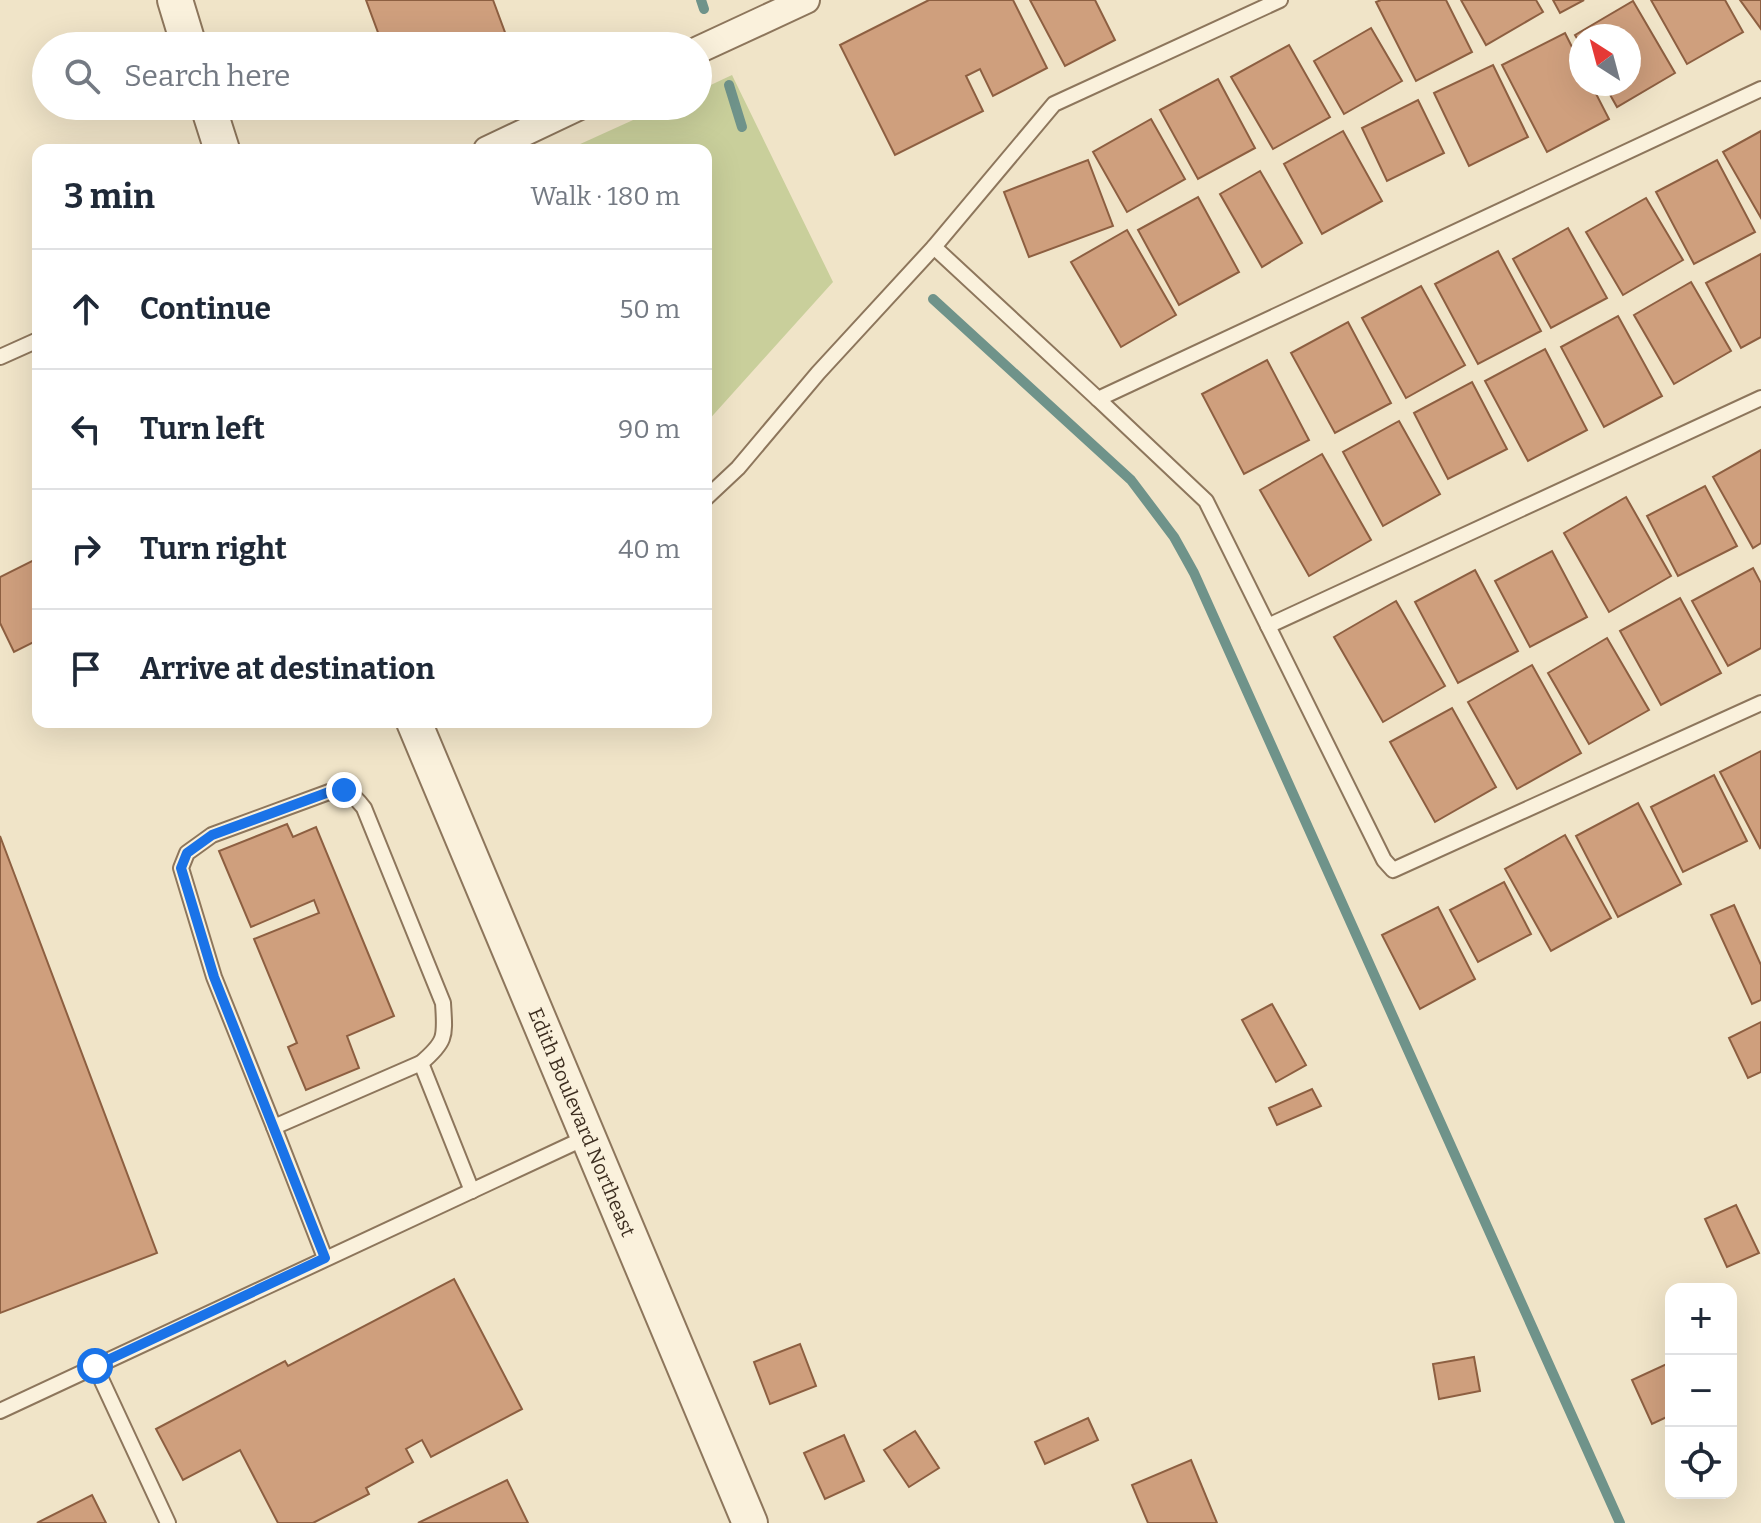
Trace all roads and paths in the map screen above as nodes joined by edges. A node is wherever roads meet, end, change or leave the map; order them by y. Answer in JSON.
{"nodes":[{"id":1,"x":175,"y":0,"type":"edge"},
{"id":2,"x":806,"y":0,"type":"edge"},
{"id":3,"x":1280,"y":0,"type":"edge"},
{"id":4,"x":185,"y":32,"type":"edge"},
{"id":5,"x":712,"y":44,"type":"edge"},
{"id":6,"x":1761,"y":89,"type":"edge"},
{"id":7,"x":212,"y":120,"type":"edge"},
{"id":8,"x":550,"y":120,"type":"edge"},
{"id":9,"x":220,"y":144,"type":"edge"},
{"id":10,"x":500,"y":144,"type":"edge"},
{"id":11,"x":934,"y":247,"type":"junction"},
{"id":12,"x":32,"y":343,"type":"edge"},
{"id":13,"x":0,"y":357,"type":"edge"},
{"id":14,"x":1761,"y":398,"type":"edge"},
{"id":15,"x":1098,"y":399,"type":"junction"},
{"id":16,"x":712,"y":492,"type":"edge"},
{"id":17,"x":1268,"y":626,"type":"junction"},
{"id":18,"x":1761,"y":703,"type":"edge"},
{"id":19,"x":417,"y":728,"type":"edge"},
{"id":20,"x":421,"y":1063,"type":"junction"},
{"id":21,"x":274,"y":1127,"type":"junction"},
{"id":22,"x":588,"y":1136,"type":"junction"},
{"id":23,"x":472,"y":1191,"type":"junction"},
{"id":24,"x":325,"y":1258,"type":"junction"},
{"id":25,"x":95,"y":1366,"type":"junction"},
{"id":26,"x":0,"y":1411,"type":"edge"},
{"id":27,"x":168,"y":1523,"type":"edge"},
{"id":28,"x":750,"y":1523,"type":"edge"}],
"edges":[{"from":1,"to":4,"type":"street"},
{"from":2,"to":5,"type":"street"},
{"from":3,"to":11,"type":"lane"},
{"from":6,"to":15,"type":"lane"},
{"from":7,"to":9,"type":"street"},
{"from":8,"to":10,"type":"street"},
{"from":11,"to":15,"type":"lane"},
{"from":11,"to":16,"type":"lane"},
{"from":12,"to":13,"type":"lane"},
{"from":14,"to":17,"type":"lane"},
{"from":15,"to":17,"type":"lane"},
{"from":17,"to":18,"type":"lane"},
{"from":19,"to":22,"type":"street","name":"Edith Boulevard Northeast"},
{"from":20,"to":21,"type":"lane"},
{"from":20,"to":21,"type":"lane"},
{"from":20,"to":23,"type":"lane"},
{"from":21,"to":24,"type":"lane"},
{"from":22,"to":23,"type":"lane"},
{"from":22,"to":28,"type":"street","name":"Edith Boulevard Northeast"},
{"from":23,"to":24,"type":"lane"},
{"from":24,"to":25,"type":"lane"},
{"from":25,"to":26,"type":"lane"},
{"from":25,"to":27,"type":"lane"}]}
